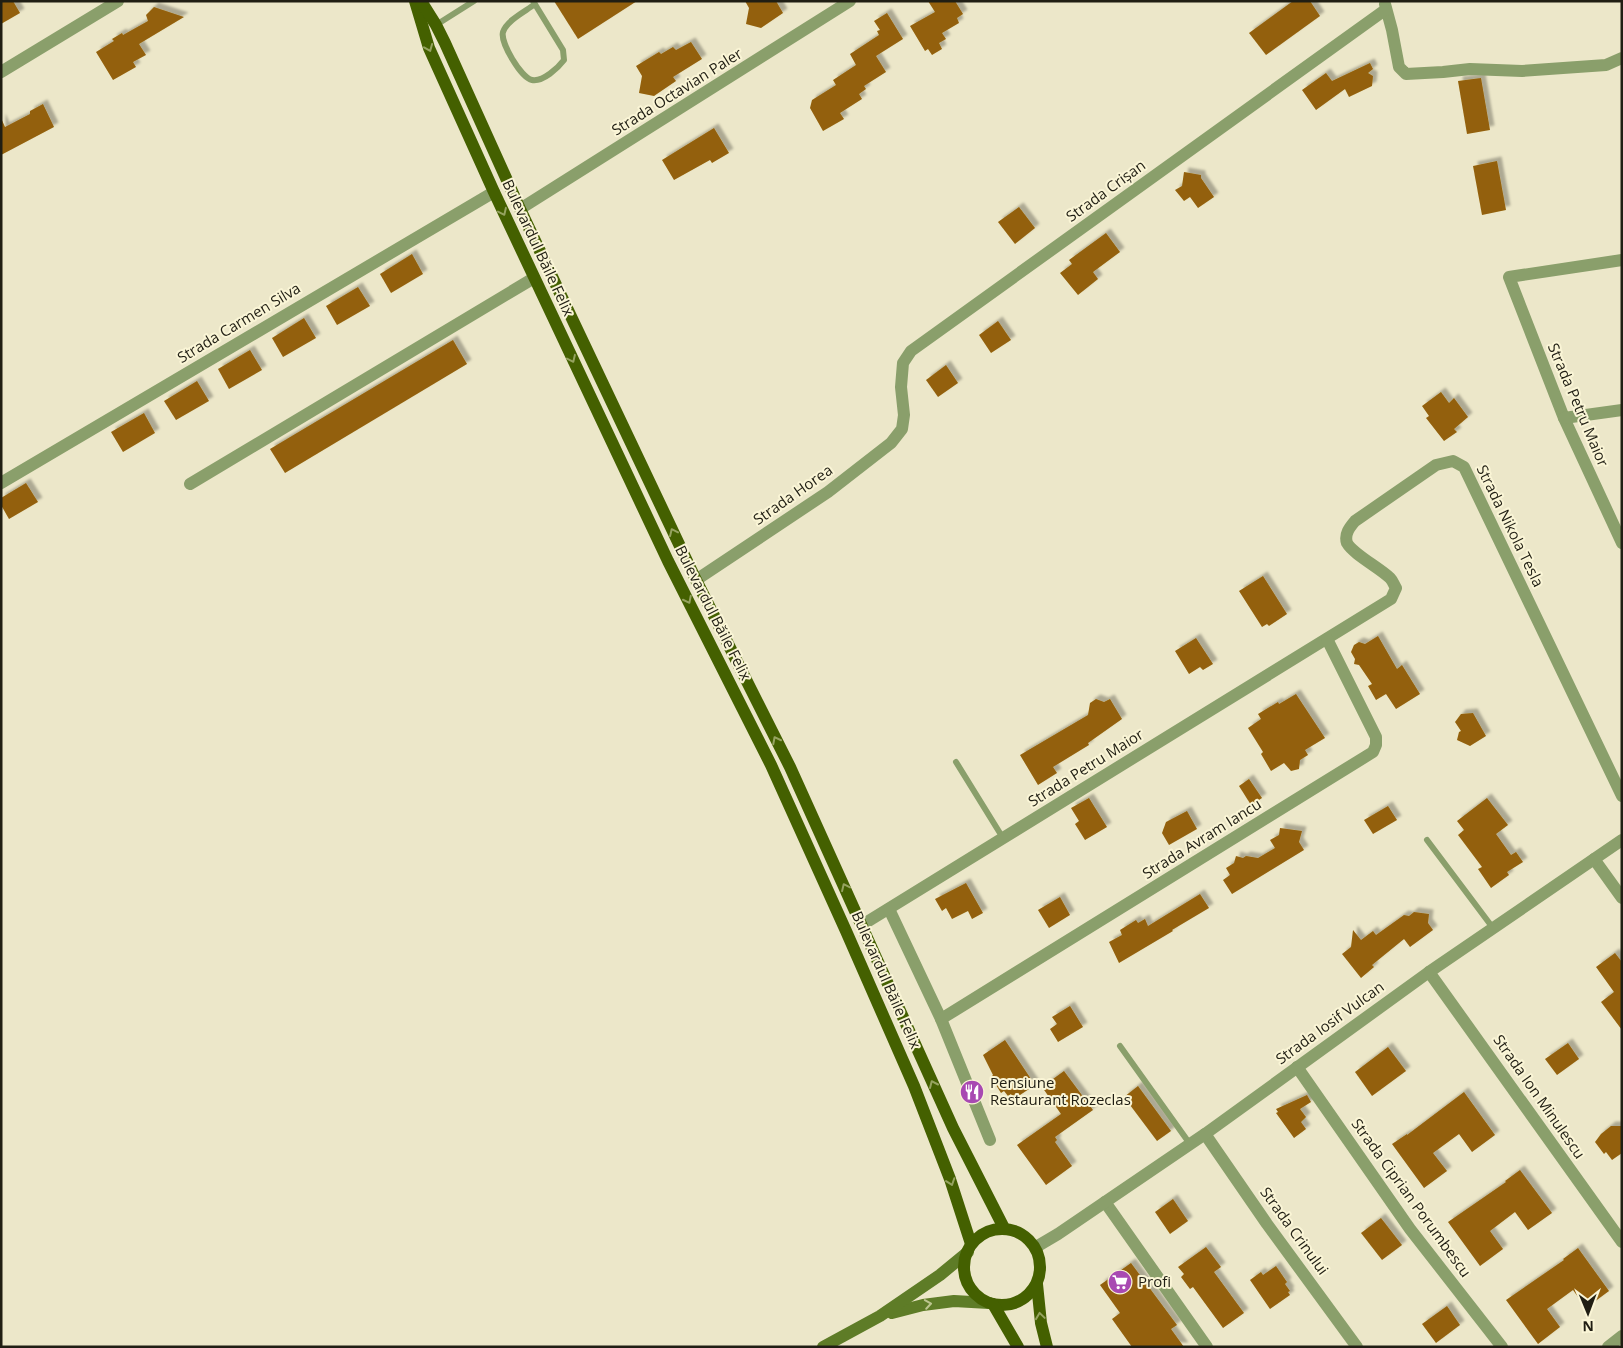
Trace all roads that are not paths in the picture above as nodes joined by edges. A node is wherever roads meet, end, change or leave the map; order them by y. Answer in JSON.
{"nodes":[{"id":1,"x":118,"y":1,"type":"edge"},
{"id":2,"x":415,"y":1,"type":"edge"},
{"id":3,"x":421,"y":1,"type":"edge"},
{"id":4,"x":474,"y":1,"type":"edge"},
{"id":5,"x":850,"y":1,"type":"edge"},
{"id":6,"x":534,"y":3,"type":"edge"},
{"id":7,"x":1385,"y":5,"type":"edge"},
{"id":8,"x":436,"y":25,"type":"junction"},
{"id":9,"x":1622,"y":58,"type":"edge"},
{"id":10,"x":1,"y":72,"type":"edge"},
{"id":11,"x":494,"y":192,"type":"junction"},
{"id":12,"x":520,"y":210,"type":"junction"},
{"id":13,"x":1622,"y":260,"type":"edge"},
{"id":14,"x":534,"y":278,"type":"junction"},
{"id":15,"x":1622,"y":410,"type":"edge"},
{"id":16,"x":1564,"y":418,"type":"junction"},
{"id":17,"x":902,"y":429,"type":"joint"},
{"id":18,"x":1,"y":483,"type":"edge"},
{"id":19,"x":190,"y":484,"type":"dead end"},
{"id":20,"x":1620,"y":537,"type":"edge"},
{"id":21,"x":696,"y":580,"type":"junction"},
{"id":22,"x":1327,"y":639,"type":"junction"},
{"id":23,"x":956,"y":762,"type":"dead end"},
{"id":24,"x":1622,"y":796,"type":"edge"},
{"id":25,"x":1003,"y":838,"type":"junction"},
{"id":26,"x":1427,"y":840,"type":"dead end"},
{"id":27,"x":1622,"y":840,"type":"edge"},
{"id":28,"x":1594,"y":859,"type":"junction"},
{"id":29,"x":1622,"y":898,"type":"edge"},
{"id":30,"x":889,"y":909,"type":"junction"},
{"id":31,"x":862,"y":925,"type":"junction"},
{"id":32,"x":1493,"y":928,"type":"junction"},
{"id":33,"x":1429,"y":972,"type":"junction"},
{"id":34,"x":941,"y":1019,"type":"junction"},
{"id":35,"x":1120,"y":1046,"type":"dead end"},
{"id":36,"x":1297,"y":1067,"type":"junction"},
{"id":37,"x":1205,"y":1134,"type":"junction"},
{"id":38,"x":990,"y":1140,"type":"dead end"},
{"id":39,"x":1190,"y":1144,"type":"junction"},
{"id":40,"x":1105,"y":1202,"type":"junction"},
{"id":41,"x":1004,"y":1228,"type":"junction"},
{"id":42,"x":1622,"y":1242,"type":"edge"},
{"id":43,"x":1036,"y":1247,"type":"junction"},
{"id":44,"x":969,"y":1248,"type":"junction"},
{"id":45,"x":1037,"y":1284,"type":"junction"},
{"id":46,"x":991,"y":1303,"type":"junction"},
{"id":47,"x":880,"y":1316,"type":"junction"},
{"id":48,"x":1622,"y":1336,"type":"edge"},
{"id":49,"x":823,"y":1347,"type":"edge"},
{"id":50,"x":1018,"y":1347,"type":"edge"},
{"id":51,"x":1047,"y":1347,"type":"edge"},
{"id":52,"x":1207,"y":1347,"type":"edge"},
{"id":53,"x":1356,"y":1347,"type":"edge"},
{"id":54,"x":1502,"y":1347,"type":"edge"},
{"id":55,"x":1608,"y":1347,"type":"edge"}],
"edges":[{"from":1,"to":10,"type":"street"},
{"from":2,"to":11,"type":"main road","name":"Bulevardul Băile Felix","one_way":true},
{"from":3,"to":8,"type":"main road","name":"Bulevardul Băile Felix"},
{"from":4,"to":8,"type":"lane"},
{"from":5,"to":12,"type":"street","name":"Strada Octavian Paler"},
{"from":6,"to":6,"type":"lane"},
{"from":7,"to":9,"type":"street"},
{"from":7,"to":17,"type":"street","name":"Strada Crișan"},
{"from":8,"to":12,"type":"main road","name":"Bulevardul Băile Felix"},
{"from":11,"to":14,"type":"main road","name":"Bulevardul Băile Felix","one_way":true},
{"from":11,"to":18,"type":"street","name":"Strada Carmen Silva"},
{"from":21,"to":12,"type":"main road","name":"Bulevardul Băile Felix","one_way":true},
{"from":13,"to":16,"type":"street","name":"Strada Petru Maior"},
{"from":14,"to":19,"type":"street"},
{"from":14,"to":44,"type":"main road","name":"Bulevardul Băile Felix","one_way":true},
{"from":15,"to":16,"type":"street"},
{"from":16,"to":20,"type":"street","name":"Strada Petru Maior"},
{"from":17,"to":21,"type":"street","name":"Strada Horea"},
{"from":31,"to":21,"type":"main road","name":"Bulevardul Băile Felix","one_way":true},
{"from":22,"to":24,"type":"street","name":"Strada Nikola Tesla"},
{"from":22,"to":25,"type":"street","name":"Strada Petru Maior"},
{"from":22,"to":34,"type":"street","name":"Strada Avram Iancu"},
{"from":23,"to":25,"type":"lane"},
{"from":25,"to":30,"type":"street","name":"Strada Petru Maior"},
{"from":26,"to":32,"type":"lane"},
{"from":27,"to":28,"type":"street","name":"Strada Iosif Vulcan"},
{"from":28,"to":29,"type":"street"},
{"from":28,"to":32,"type":"street","name":"Strada Iosif Vulcan"},
{"from":30,"to":31,"type":"street","name":"Strada Petru Maior"},
{"from":30,"to":34,"type":"street"},
{"from":41,"to":31,"type":"main road","name":"Bulevardul Băile Felix","one_way":true},
{"from":32,"to":33,"type":"street","name":"Strada Iosif Vulcan"},
{"from":33,"to":36,"type":"street","name":"Strada Iosif Vulcan"},
{"from":33,"to":42,"type":"street","name":"Strada Ion Minulescu"},
{"from":34,"to":38,"type":"street"},
{"from":35,"to":39,"type":"lane"},
{"from":36,"to":37,"type":"street","name":"Strada Iosif Vulcan"},
{"from":36,"to":54,"type":"street","name":"Strada Ciprian Porumbescu"},
{"from":37,"to":39,"type":"street","name":"Strada Iosif Vulcan"},
{"from":37,"to":53,"type":"street","name":"Strada Crinului"},
{"from":39,"to":40,"type":"street","name":"Strada Iosif Vulcan"},
{"from":40,"to":43,"type":"street","name":"Strada Iosif Vulcan"},
{"from":40,"to":52,"type":"street"},
{"from":41,"to":43,"type":"main road"},
{"from":41,"to":44,"type":"main road"},
{"from":43,"to":45,"type":"main road"},
{"from":44,"to":46,"type":"main road"},
{"from":44,"to":47,"type":"main road"},
{"from":45,"to":46,"type":"main road"},
{"from":51,"to":45,"type":"main road","one_way":true},
{"from":47,"to":46,"type":"main road","one_way":true},
{"from":46,"to":50,"type":"main road"},
{"from":47,"to":49,"type":"main road"},
{"from":48,"to":55,"type":"street"}]}
